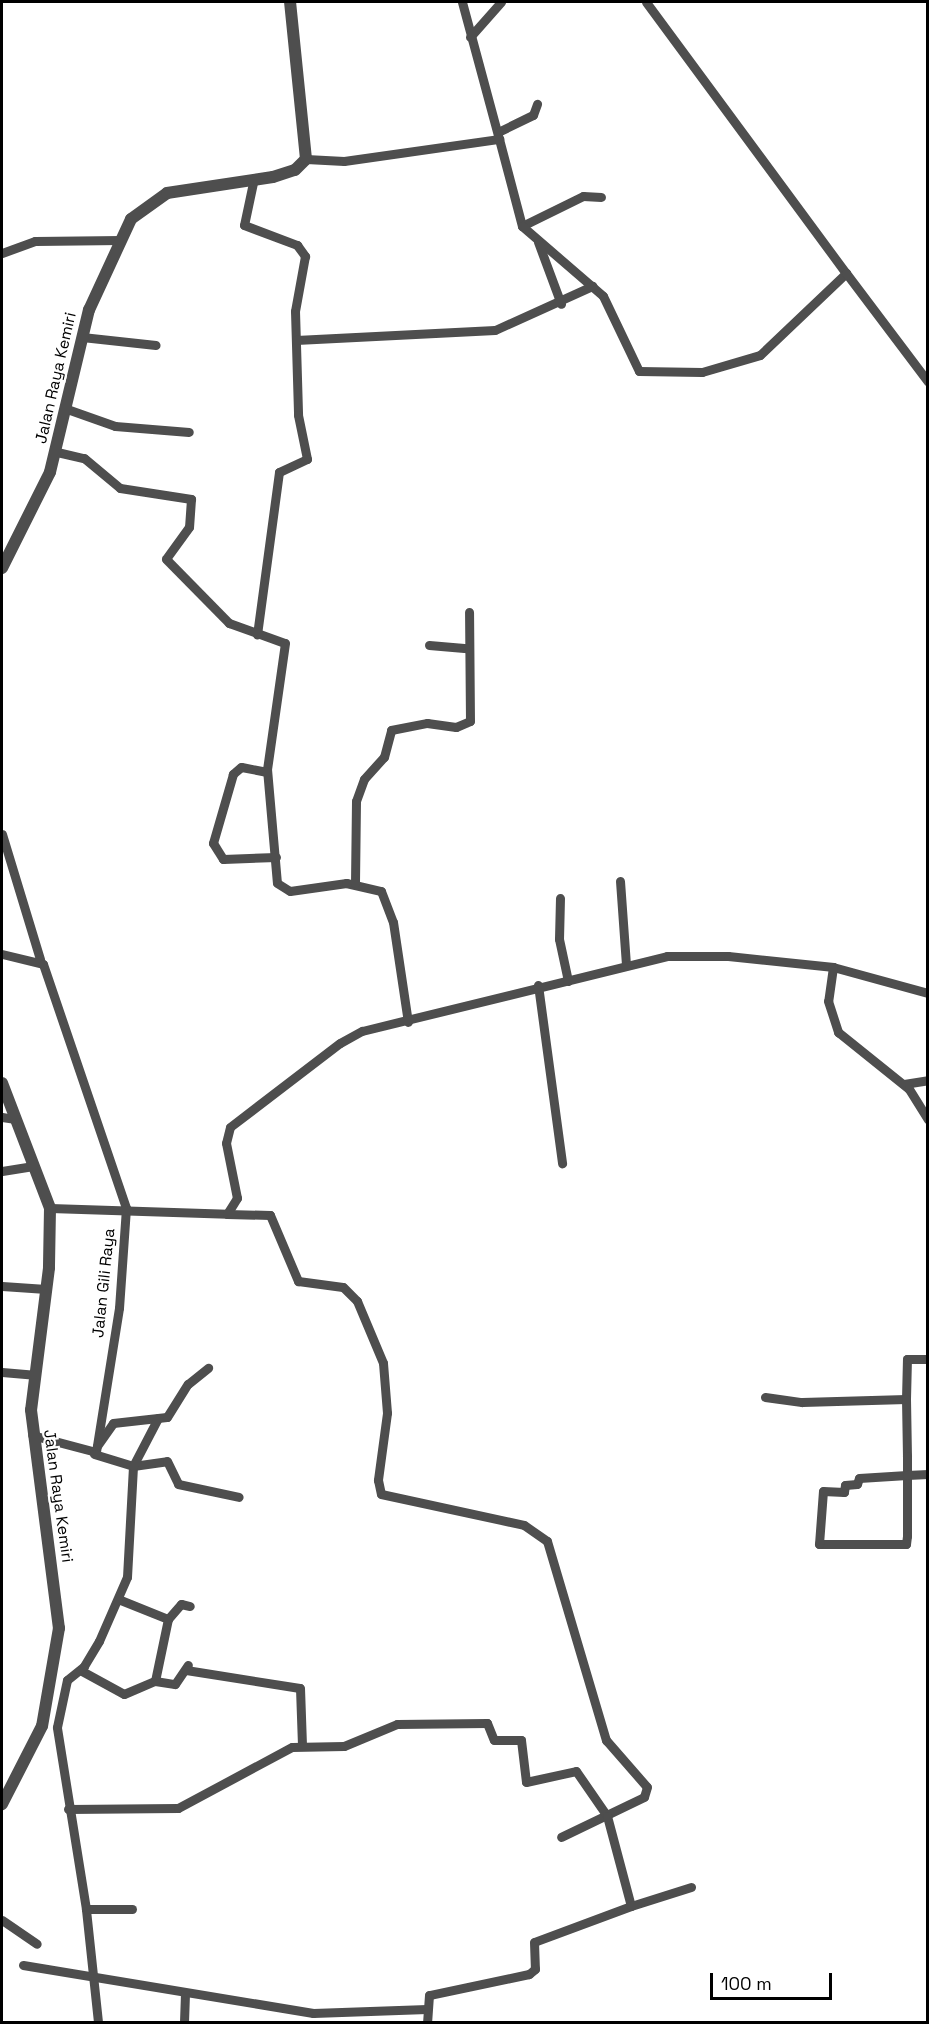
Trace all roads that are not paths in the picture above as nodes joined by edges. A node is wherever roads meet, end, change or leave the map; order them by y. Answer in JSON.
{"nodes":[{"id":1,"x":290,"y":2,"type":"edge"},
{"id":2,"x":462,"y":2,"type":"edge"},
{"id":3,"x":501,"y":2,"type":"edge"},
{"id":4,"x":646,"y":2,"type":"edge"},
{"id":5,"x":470,"y":37,"type":"junction"},
{"id":6,"x":537,"y":104,"type":"dead end"},
{"id":7,"x":498,"y":135,"type":"junction"},
{"id":8,"x":306,"y":159,"type":"junction"},
{"id":9,"x":254,"y":178,"type":"junction"},
{"id":10,"x":601,"y":197,"type":"dead end"},
{"id":11,"x":522,"y":226,"type":"junction"},
{"id":12,"x":121,"y":240,"type":"junction"},
{"id":13,"x":538,"y":242,"type":"junction"},
{"id":14,"x":2,"y":253,"type":"edge"},
{"id":15,"x":846,"y":273,"type":"junction"},
{"id":16,"x":592,"y":286,"type":"junction"},
{"id":17,"x":561,"y":304,"type":"junction"},
{"id":18,"x":82,"y":337,"type":"junction"},
{"id":19,"x":296,"y":340,"type":"junction"},
{"id":20,"x":156,"y":345,"type":"dead end"},
{"id":21,"x":927,"y":382,"type":"edge"},
{"id":22,"x":67,"y":409,"type":"junction"},
{"id":23,"x":189,"y":432,"type":"dead end"},
{"id":24,"x":57,"y":452,"type":"junction"},
{"id":25,"x":2,"y":568,"type":"edge"},
{"id":26,"x":469,"y":612,"type":"dead end"},
{"id":27,"x":257,"y":635,"type":"junction"},
{"id":28,"x":429,"y":645,"type":"dead end"},
{"id":29,"x":467,"y":648,"type":"junction"},
{"id":30,"x":267,"y":772,"type":"junction"},
{"id":31,"x":2,"y":834,"type":"edge"},
{"id":32,"x":276,"y":856,"type":"junction"},
{"id":33,"x":620,"y":881,"type":"dead end"},
{"id":34,"x":355,"y":883,"type":"junction"},
{"id":35,"x":560,"y":898,"type":"dead end"},
{"id":36,"x":2,"y":954,"type":"edge"},
{"id":37,"x":40,"y":959,"type":"junction"},
{"id":38,"x":626,"y":965,"type":"junction"},
{"id":39,"x":833,"y":967,"type":"junction"},
{"id":40,"x":568,"y":981,"type":"junction"},
{"id":41,"x":538,"y":985,"type":"junction"},
{"id":42,"x":927,"y":993,"type":"edge"},
{"id":43,"x":408,"y":1022,"type":"junction"},
{"id":44,"x":927,"y":1080,"type":"edge"},
{"id":45,"x":2,"y":1083,"type":"edge"},
{"id":46,"x":903,"y":1084,"type":"junction"},
{"id":47,"x":8,"y":1118,"type":"edge"},
{"id":48,"x":927,"y":1120,"type":"edge"},
{"id":49,"x":562,"y":1163,"type":"dead end"},
{"id":50,"x":32,"y":1166,"type":"junction"},
{"id":51,"x":2,"y":1171,"type":"edge"},
{"id":52,"x":50,"y":1208,"type":"junction"},
{"id":53,"x":126,"y":1208,"type":"junction"},
{"id":54,"x":227,"y":1214,"type":"junction"},
{"id":55,"x":2,"y":1286,"type":"edge"},
{"id":56,"x":46,"y":1289,"type":"junction"},
{"id":57,"x":927,"y":1359,"type":"edge"},
{"id":58,"x":208,"y":1368,"type":"dead end"},
{"id":59,"x":2,"y":1372,"type":"edge"},
{"id":60,"x":34,"y":1375,"type":"junction"},
{"id":61,"x":765,"y":1397,"type":"dead end"},
{"id":62,"x":906,"y":1399,"type":"junction"},
{"id":63,"x":158,"y":1418,"type":"junction"},
{"id":64,"x":32,"y":1435,"type":"junction"},
{"id":65,"x":95,"y":1450,"type":"junction"},
{"id":66,"x":133,"y":1466,"type":"junction"},
{"id":67,"x":927,"y":1474,"type":"edge"},
{"id":68,"x":907,"y":1475,"type":"junction"},
{"id":69,"x":239,"y":1497,"type":"dead end"},
{"id":70,"x":118,"y":1599,"type":"junction"},
{"id":71,"x":190,"y":1606,"type":"dead end"},
{"id":72,"x":168,"y":1619,"type":"junction"},
{"id":73,"x":80,"y":1670,"type":"junction"},
{"id":74,"x":155,"y":1681,"type":"junction"},
{"id":75,"x":51,"y":1727,"type":"junction"},
{"id":76,"x":302,"y":1745,"type":"junction"},
{"id":77,"x":2,"y":1804,"type":"edge"},
{"id":78,"x":68,"y":1809,"type":"junction"},
{"id":79,"x":607,"y":1816,"type":"junction"},
{"id":80,"x":561,"y":1837,"type":"dead end"},
{"id":81,"x":691,"y":1887,"type":"dead end"},
{"id":82,"x":631,"y":1906,"type":"junction"},
{"id":83,"x":86,"y":1909,"type":"junction"},
{"id":84,"x":132,"y":1909,"type":"dead end"},
{"id":85,"x":2,"y":1920,"type":"edge"},
{"id":86,"x":37,"y":1944,"type":"dead end"},
{"id":87,"x":24,"y":1965,"type":"dead end"},
{"id":88,"x":95,"y":1979,"type":"junction"},
{"id":89,"x":185,"y":1993,"type":"junction"},
{"id":90,"x":427,"y":2009,"type":"junction"},
{"id":91,"x":98,"y":2022,"type":"edge"},
{"id":92,"x":184,"y":2022,"type":"edge"},
{"id":93,"x":427,"y":2022,"type":"edge"}],
"edges":[{"from":1,"to":8,"type":"street"},
{"from":2,"to":5,"type":"street"},
{"from":3,"to":5,"type":"street"},
{"from":4,"to":15,"type":"street"},
{"from":5,"to":7,"type":"street"},
{"from":6,"to":7,"type":"street"},
{"from":7,"to":8,"type":"street"},
{"from":7,"to":11,"type":"street"},
{"from":8,"to":9,"type":"street","name":"Jalan Raya Kemiri"},
{"from":9,"to":12,"type":"street","name":"Jalan Raya Kemiri"},
{"from":9,"to":19,"type":"street"},
{"from":10,"to":11,"type":"street"},
{"from":11,"to":13,"type":"street"},
{"from":12,"to":14,"type":"street"},
{"from":12,"to":18,"type":"street","name":"Jalan Raya Kemiri"},
{"from":13,"to":16,"type":"street"},
{"from":13,"to":17,"type":"street"},
{"from":15,"to":16,"type":"street"},
{"from":15,"to":21,"type":"street"},
{"from":16,"to":17,"type":"street"},
{"from":17,"to":19,"type":"street"},
{"from":18,"to":20,"type":"street"},
{"from":18,"to":22,"type":"street","name":"Jalan Raya Kemiri"},
{"from":19,"to":27,"type":"street"},
{"from":22,"to":23,"type":"street"},
{"from":22,"to":24,"type":"street","name":"Jalan Raya Kemiri"},
{"from":24,"to":25,"type":"street","name":"Jalan Raya Kemiri"},
{"from":24,"to":27,"type":"street"},
{"from":26,"to":29,"type":"street"},
{"from":27,"to":30,"type":"street"},
{"from":28,"to":29,"type":"street"},
{"from":29,"to":34,"type":"street"},
{"from":30,"to":32,"type":"street"},
{"from":30,"to":32,"type":"street"},
{"from":31,"to":37,"type":"street","name":"Jalan Gili Raya"},
{"from":32,"to":34,"type":"street"},
{"from":33,"to":38,"type":"street"},
{"from":34,"to":43,"type":"street"},
{"from":35,"to":40,"type":"street"},
{"from":36,"to":37,"type":"street"},
{"from":37,"to":53,"type":"street","name":"Jalan Gili Raya"},
{"from":38,"to":39,"type":"street"},
{"from":38,"to":40,"type":"street"},
{"from":39,"to":42,"type":"street"},
{"from":39,"to":46,"type":"street"},
{"from":40,"to":41,"type":"street"},
{"from":41,"to":43,"type":"street"},
{"from":41,"to":49,"type":"street"},
{"from":43,"to":54,"type":"street"},
{"from":44,"to":46,"type":"street"},
{"from":45,"to":47,"type":"street","name":"Jalan Raya Kemiri"},
{"from":46,"to":48,"type":"street"},
{"from":47,"to":50,"type":"street","name":"Jalan Raya Kemiri"},
{"from":50,"to":51,"type":"street"},
{"from":50,"to":52,"type":"street","name":"Jalan Raya Kemiri"},
{"from":52,"to":53,"type":"street"},
{"from":52,"to":56,"type":"street","name":"Jalan Raya Kemiri"},
{"from":53,"to":54,"type":"street"},
{"from":53,"to":65,"type":"street","name":"Jalan Gili Raya"},
{"from":54,"to":79,"type":"street"},
{"from":55,"to":56,"type":"street"},
{"from":56,"to":60,"type":"street","name":"Jalan Raya Kemiri"},
{"from":57,"to":62,"type":"street"},
{"from":58,"to":63,"type":"street"},
{"from":59,"to":60,"type":"street"},
{"from":60,"to":64,"type":"street","name":"Jalan Raya Kemiri"},
{"from":61,"to":62,"type":"street"},
{"from":62,"to":68,"type":"street"},
{"from":63,"to":65,"type":"street"},
{"from":63,"to":66,"type":"street"},
{"from":64,"to":65,"type":"street"},
{"from":64,"to":75,"type":"street","name":"Jalan Raya Kemiri"},
{"from":65,"to":66,"type":"street"},
{"from":66,"to":69,"type":"street"},
{"from":66,"to":70,"type":"street"},
{"from":67,"to":68,"type":"street"},
{"from":68,"to":68,"type":"street"},
{"from":70,"to":72,"type":"street"},
{"from":70,"to":73,"type":"street"},
{"from":71,"to":72,"type":"street"},
{"from":72,"to":74,"type":"street"},
{"from":73,"to":74,"type":"street"},
{"from":73,"to":75,"type":"street"},
{"from":74,"to":76,"type":"street"},
{"from":75,"to":77,"type":"street","name":"Jalan Raya Kemiri"},
{"from":75,"to":78,"type":"street"},
{"from":76,"to":78,"type":"street"},
{"from":76,"to":79,"type":"street"},
{"from":78,"to":83,"type":"street"},
{"from":79,"to":80,"type":"street"},
{"from":79,"to":82,"type":"street"},
{"from":81,"to":82,"type":"street"},
{"from":82,"to":90,"type":"street"},
{"from":83,"to":84,"type":"street"},
{"from":83,"to":88,"type":"street"},
{"from":85,"to":86,"type":"street"},
{"from":87,"to":88,"type":"street"},
{"from":88,"to":89,"type":"street"},
{"from":88,"to":91,"type":"street"},
{"from":89,"to":90,"type":"street"},
{"from":89,"to":92,"type":"street"},
{"from":90,"to":93,"type":"street"}]}
